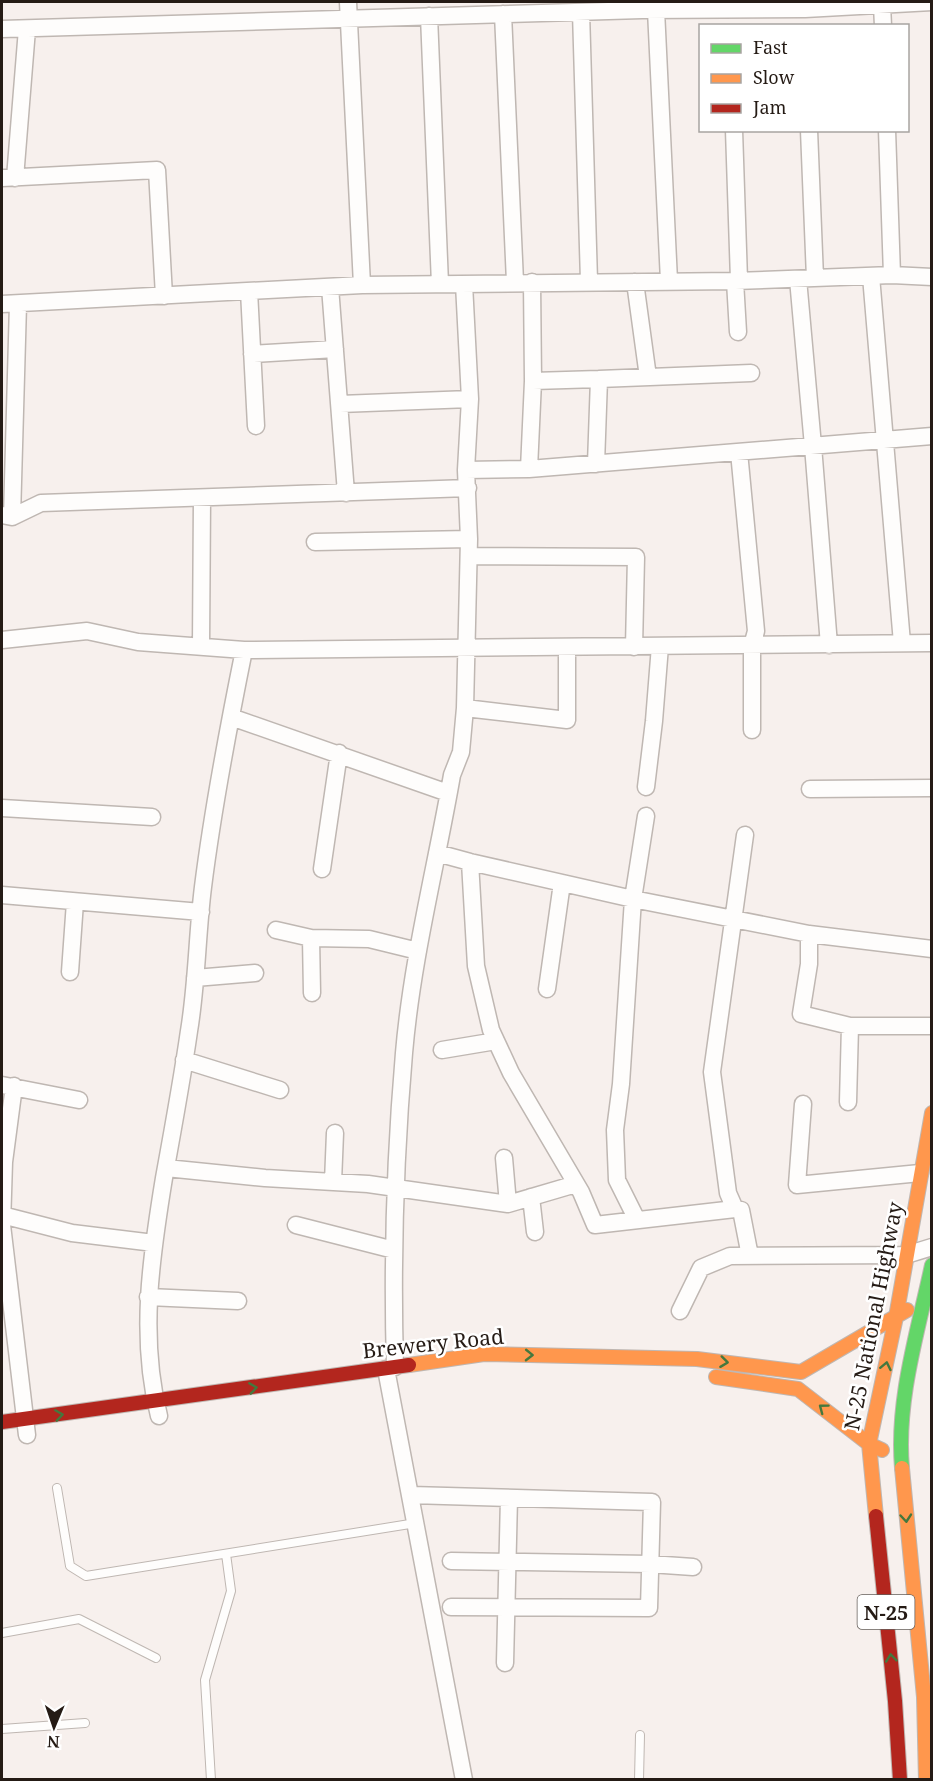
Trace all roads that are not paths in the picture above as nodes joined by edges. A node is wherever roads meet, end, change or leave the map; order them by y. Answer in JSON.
{"nodes":[{"id":1,"x":348,"y":2,"type":"edge"},
{"id":2,"x":932,"y":2,"type":"edge"},
{"id":3,"x":835,"y":4,"type":"edge"},
{"id":4,"x":892,"y":4,"type":"edge"},
{"id":5,"x":722,"y":6,"type":"edge"},
{"id":6,"x":646,"y":7,"type":"edge"},
{"id":7,"x":570,"y":8,"type":"edge"},
{"id":8,"x":494,"y":10,"type":"edge"},
{"id":9,"x":429,"y":16,"type":"junction"},
{"id":10,"x":805,"y":17,"type":"edge"},
{"id":11,"x":349,"y":19,"type":"junction"},
{"id":12,"x":730,"y":24,"type":"edge"},
{"id":13,"x":884,"y":24,"type":"edge"},
{"id":14,"x":2,"y":29,"type":"edge"},
{"id":15,"x":27,"y":29,"type":"junction"},
{"id":16,"x":734,"y":132,"type":"edge"},
{"id":17,"x":809,"y":132,"type":"edge"},
{"id":18,"x":887,"y":132,"type":"edge"},
{"id":19,"x":8,"y":178,"type":"edge"},
{"id":20,"x":892,"y":275,"type":"junction"},
{"id":21,"x":871,"y":276,"type":"junction"},
{"id":22,"x":932,"y":277,"type":"edge"},
{"id":23,"x":815,"y":278,"type":"junction"},
{"id":24,"x":798,"y":279,"type":"junction"},
{"id":25,"x":737,"y":280,"type":"junction"},
{"id":26,"x":589,"y":281,"type":"junction"},
{"id":27,"x":669,"y":281,"type":"junction"},
{"id":28,"x":523,"y":282,"type":"junction"},
{"id":29,"x":634,"y":282,"type":"junction"},
{"id":30,"x":440,"y":284,"type":"junction"},
{"id":31,"x":464,"y":284,"type":"junction"},
{"id":32,"x":362,"y":285,"type":"junction"},
{"id":33,"x":330,"y":287,"type":"junction"},
{"id":34,"x":249,"y":291,"type":"junction"},
{"id":35,"x":164,"y":296,"type":"junction"},
{"id":36,"x":10,"y":304,"type":"edge"},
{"id":37,"x":738,"y":332,"type":"dead end"},
{"id":38,"x":335,"y":349,"type":"junction"},
{"id":39,"x":252,"y":354,"type":"junction"},
{"id":40,"x":751,"y":373,"type":"dead end"},
{"id":41,"x":648,"y":377,"type":"junction"},
{"id":42,"x":599,"y":379,"type":"junction"},
{"id":43,"x":533,"y":381,"type":"junction"},
{"id":44,"x":470,"y":399,"type":"junction"},
{"id":45,"x":340,"y":404,"type":"junction"},
{"id":46,"x":256,"y":426,"type":"dead end"},
{"id":47,"x":932,"y":436,"type":"edge"},
{"id":48,"x":885,"y":440,"type":"junction"},
{"id":49,"x":813,"y":446,"type":"junction"},
{"id":50,"x":8,"y":447,"type":"edge"},
{"id":51,"x":739,"y":452,"type":"junction"},
{"id":52,"x":596,"y":464,"type":"junction"},
{"id":53,"x":529,"y":469,"type":"junction"},
{"id":54,"x":466,"y":470,"type":"junction"},
{"id":55,"x":468,"y":488,"type":"junction"},
{"id":56,"x":346,"y":493,"type":"junction"},
{"id":57,"x":202,"y":498,"type":"junction"},
{"id":58,"x":7,"y":516,"type":"edge"},
{"id":59,"x":315,"y":542,"type":"dead end"},
{"id":60,"x":469,"y":548,"type":"junction"},
{"id":61,"x":2,"y":640,"type":"edge"},
{"id":62,"x":932,"y":643,"type":"edge"},
{"id":63,"x":902,"y":644,"type":"junction"},
{"id":64,"x":829,"y":645,"type":"junction"},
{"id":65,"x":660,"y":646,"type":"junction"},
{"id":66,"x":752,"y":646,"type":"junction"},
{"id":67,"x":201,"y":647,"type":"junction"},
{"id":68,"x":634,"y":647,"type":"junction"},
{"id":69,"x":567,"y":648,"type":"junction"},
{"id":70,"x":466,"y":649,"type":"junction"},
{"id":71,"x":244,"y":650,"type":"junction"},
{"id":72,"x":465,"y":708,"type":"junction"},
{"id":73,"x":231,"y":717,"type":"junction"},
{"id":74,"x":752,"y":730,"type":"dead end"},
{"id":75,"x":339,"y":753,"type":"junction"},
{"id":76,"x":646,"y":787,"type":"dead end"},
{"id":77,"x":932,"y":788,"type":"edge"},
{"id":78,"x":810,"y":789,"type":"dead end"},
{"id":79,"x":448,"y":793,"type":"junction"},
{"id":80,"x":2,"y":808,"type":"edge"},
{"id":81,"x":646,"y":816,"type":"dead end"},
{"id":82,"x":152,"y":818,"type":"dead end"},
{"id":83,"x":746,"y":835,"type":"dead end"},
{"id":84,"x":437,"y":853,"type":"junction"},
{"id":85,"x":470,"y":862,"type":"junction"},
{"id":86,"x":322,"y":869,"type":"dead end"},
{"id":87,"x":562,"y":883,"type":"junction"},
{"id":88,"x":2,"y":895,"type":"edge"},
{"id":89,"x":633,"y":900,"type":"junction"},
{"id":90,"x":75,"y":902,"type":"junction"},
{"id":91,"x":201,"y":912,"type":"junction"},
{"id":92,"x":732,"y":920,"type":"junction"},
{"id":93,"x":276,"y":930,"type":"dead end"},
{"id":94,"x":809,"y":934,"type":"junction"},
{"id":95,"x":311,"y":938,"type":"junction"},
{"id":96,"x":932,"y":949,"type":"edge"},
{"id":97,"x":418,"y":951,"type":"junction"},
{"id":98,"x":70,"y":972,"type":"dead end"},
{"id":99,"x":255,"y":973,"type":"dead end"},
{"id":100,"x":195,"y":978,"type":"junction"},
{"id":101,"x":547,"y":989,"type":"dead end"},
{"id":102,"x":312,"y":993,"type":"dead end"},
{"id":103,"x":850,"y":1026,"type":"junction"},
{"id":104,"x":932,"y":1026,"type":"edge"},
{"id":105,"x":496,"y":1041,"type":"junction"},
{"id":106,"x":442,"y":1050,"type":"dead end"},
{"id":107,"x":184,"y":1060,"type":"junction"},
{"id":108,"x":8,"y":1086,"type":"edge"},
{"id":109,"x":280,"y":1090,"type":"dead end"},
{"id":110,"x":79,"y":1100,"type":"dead end"},
{"id":111,"x":848,"y":1102,"type":"dead end"},
{"id":112,"x":803,"y":1104,"type":"dead end"},
{"id":113,"x":932,"y":1113,"type":"edge"},
{"id":114,"x":335,"y":1133,"type":"dead end"},
{"id":115,"x":504,"y":1158,"type":"dead end"},
{"id":116,"x":166,"y":1168,"type":"junction"},
{"id":117,"x":920,"y":1173,"type":"junction"},
{"id":118,"x":333,"y":1182,"type":"junction"},
{"id":119,"x":576,"y":1184,"type":"junction"},
{"id":120,"x":396,"y":1189,"type":"junction"},
{"id":121,"x":531,"y":1197,"type":"junction"},
{"id":122,"x":508,"y":1204,"type":"junction"},
{"id":123,"x":735,"y":1209,"type":"junction"},
{"id":124,"x":2,"y":1215,"type":"edge"},
{"id":125,"x":637,"y":1220,"type":"junction"},
{"id":126,"x":296,"y":1225,"type":"dead end"},
{"id":127,"x":534,"y":1232,"type":"dead end"},
{"id":128,"x":154,"y":1243,"type":"junction"},
{"id":129,"x":932,"y":1247,"type":"edge"},
{"id":130,"x":394,"y":1250,"type":"junction"},
{"id":131,"x":906,"y":1255,"type":"junction"},
{"id":132,"x":750,"y":1256,"type":"junction"},
{"id":133,"x":932,"y":1265,"type":"edge"},
{"id":134,"x":148,"y":1297,"type":"junction"},
{"id":135,"x":924,"y":1300,"type":"junction"},
{"id":136,"x":238,"y":1302,"type":"dead end"},
{"id":137,"x":680,"y":1311,"type":"dead end"},
{"id":138,"x":896,"y":1317,"type":"junction"},
{"id":139,"x":801,"y":1371,"type":"junction"},
{"id":140,"x":703,"y":1376,"type":"dead end"},
{"id":141,"x":388,"y":1378,"type":"junction"},
{"id":142,"x":798,"y":1389,"type":"junction"},
{"id":143,"x":158,"y":1412,"type":"junction"},
{"id":144,"x":2,"y":1422,"type":"edge"},
{"id":145,"x":30,"y":1429,"type":"junction"},
{"id":146,"x":10,"y":1437,"type":"dead end"},
{"id":147,"x":869,"y":1444,"type":"junction"},
{"id":148,"x":901,"y":1460,"type":"junction"},
{"id":149,"x":57,"y":1488,"type":"dead end"},
{"id":150,"x":411,"y":1495,"type":"junction"},
{"id":151,"x":509,"y":1498,"type":"junction"},
{"id":152,"x":416,"y":1523,"type":"junction"},
{"id":153,"x":226,"y":1554,"type":"junction"},
{"id":154,"x":451,"y":1562,"type":"dead end"},
{"id":155,"x":507,"y":1562,"type":"junction"},
{"id":156,"x":650,"y":1564,"type":"junction"},
{"id":157,"x":693,"y":1567,"type":"dead end"},
{"id":158,"x":451,"y":1607,"type":"dead end"},
{"id":159,"x":506,"y":1607,"type":"junction"},
{"id":160,"x":2,"y":1633,"type":"edge"},
{"id":161,"x":156,"y":1658,"type":"dead end"},
{"id":162,"x":506,"y":1663,"type":"dead end"},
{"id":163,"x":928,"y":1696,"type":"edge"},
{"id":164,"x":895,"y":1701,"type":"junction"},
{"id":165,"x":85,"y":1723,"type":"dead end"},
{"id":166,"x":2,"y":1729,"type":"edge"},
{"id":167,"x":640,"y":1735,"type":"dead end"},
{"id":168,"x":211,"y":1779,"type":"edge"},
{"id":169,"x":464,"y":1779,"type":"edge"},
{"id":170,"x":639,"y":1779,"type":"edge"},
{"id":171,"x":900,"y":1779,"type":"edge"},
{"id":172,"x":926,"y":1779,"type":"edge"}],
"edges":[{"from":1,"to":11,"type":"street"},
{"from":2,"to":4,"type":"street"},
{"from":3,"to":4,"type":"street"},
{"from":3,"to":10,"type":"street"},
{"from":4,"to":13,"type":"street"},
{"from":5,"to":6,"type":"street"},
{"from":5,"to":10,"type":"street"},
{"from":5,"to":12,"type":"street"},
{"from":6,"to":7,"type":"street"},
{"from":6,"to":27,"type":"street"},
{"from":7,"to":8,"type":"street"},
{"from":7,"to":26,"type":"street"},
{"from":8,"to":9,"type":"street"},
{"from":8,"to":28,"type":"street"},
{"from":9,"to":11,"type":"street"},
{"from":9,"to":30,"type":"street"},
{"from":11,"to":15,"type":"street"},
{"from":11,"to":32,"type":"street"},
{"from":14,"to":15,"type":"street"},
{"from":15,"to":19,"type":"street"},
{"from":16,"to":25,"type":"street"},
{"from":17,"to":23,"type":"street"},
{"from":18,"to":20,"type":"street"},
{"from":19,"to":35,"type":"street"},
{"from":20,"to":21,"type":"street"},
{"from":20,"to":22,"type":"street"},
{"from":21,"to":23,"type":"street"},
{"from":21,"to":48,"type":"street"},
{"from":23,"to":24,"type":"street"},
{"from":24,"to":25,"type":"street"},
{"from":24,"to":49,"type":"street"},
{"from":25,"to":27,"type":"street"},
{"from":25,"to":37,"type":"street"},
{"from":26,"to":28,"type":"street"},
{"from":26,"to":29,"type":"street"},
{"from":27,"to":29,"type":"street"},
{"from":28,"to":31,"type":"street"},
{"from":28,"to":43,"type":"street"},
{"from":29,"to":41,"type":"street"},
{"from":30,"to":31,"type":"street"},
{"from":30,"to":32,"type":"street"},
{"from":31,"to":44,"type":"street"},
{"from":32,"to":33,"type":"street"},
{"from":33,"to":34,"type":"street"},
{"from":33,"to":38,"type":"street"},
{"from":34,"to":35,"type":"street"},
{"from":34,"to":39,"type":"street"},
{"from":35,"to":36,"type":"street"},
{"from":36,"to":50,"type":"street"},
{"from":38,"to":39,"type":"street"},
{"from":38,"to":45,"type":"street"},
{"from":39,"to":46,"type":"street"},
{"from":40,"to":41,"type":"street"},
{"from":41,"to":42,"type":"street"},
{"from":42,"to":43,"type":"street"},
{"from":42,"to":52,"type":"street"},
{"from":43,"to":53,"type":"street"},
{"from":44,"to":45,"type":"street"},
{"from":44,"to":54,"type":"street"},
{"from":45,"to":56,"type":"street"},
{"from":47,"to":48,"type":"street"},
{"from":48,"to":49,"type":"street"},
{"from":48,"to":63,"type":"street"},
{"from":49,"to":51,"type":"street"},
{"from":49,"to":64,"type":"street"},
{"from":50,"to":58,"type":"street"},
{"from":51,"to":52,"type":"street"},
{"from":51,"to":66,"type":"street"},
{"from":52,"to":53,"type":"street"},
{"from":53,"to":54,"type":"street"},
{"from":54,"to":55,"type":"street"},
{"from":55,"to":56,"type":"street"},
{"from":55,"to":60,"type":"street"},
{"from":56,"to":57,"type":"street"},
{"from":57,"to":58,"type":"street"},
{"from":57,"to":67,"type":"street"},
{"from":59,"to":60,"type":"street"},
{"from":60,"to":68,"type":"street"},
{"from":60,"to":70,"type":"street"},
{"from":61,"to":67,"type":"street"},
{"from":62,"to":63,"type":"street"},
{"from":63,"to":64,"type":"street"},
{"from":64,"to":66,"type":"street"},
{"from":65,"to":66,"type":"street"},
{"from":65,"to":68,"type":"street"},
{"from":65,"to":76,"type":"street"},
{"from":66,"to":74,"type":"street"},
{"from":67,"to":71,"type":"street"},
{"from":68,"to":69,"type":"street"},
{"from":69,"to":70,"type":"street"},
{"from":69,"to":72,"type":"street"},
{"from":70,"to":71,"type":"street"},
{"from":70,"to":72,"type":"street"},
{"from":71,"to":73,"type":"street"},
{"from":72,"to":79,"type":"street"},
{"from":73,"to":75,"type":"street"},
{"from":73,"to":91,"type":"street"},
{"from":75,"to":79,"type":"street"},
{"from":75,"to":86,"type":"street"},
{"from":77,"to":78,"type":"street"},
{"from":79,"to":84,"type":"street"},
{"from":80,"to":82,"type":"street"},
{"from":81,"to":89,"type":"street"},
{"from":83,"to":92,"type":"street"},
{"from":84,"to":85,"type":"street"},
{"from":84,"to":97,"type":"street"},
{"from":85,"to":87,"type":"street"},
{"from":85,"to":105,"type":"street"},
{"from":87,"to":89,"type":"street"},
{"from":87,"to":101,"type":"street"},
{"from":88,"to":90,"type":"street"},
{"from":89,"to":92,"type":"street"},
{"from":89,"to":125,"type":"street"},
{"from":90,"to":91,"type":"street"},
{"from":90,"to":98,"type":"street"},
{"from":91,"to":100,"type":"street"},
{"from":92,"to":94,"type":"street"},
{"from":92,"to":123,"type":"street"},
{"from":93,"to":95,"type":"street"},
{"from":94,"to":96,"type":"street"},
{"from":94,"to":103,"type":"street"},
{"from":95,"to":97,"type":"street"},
{"from":95,"to":102,"type":"street"},
{"from":97,"to":120,"type":"street"},
{"from":99,"to":100,"type":"street"},
{"from":100,"to":107,"type":"street"},
{"from":103,"to":104,"type":"street"},
{"from":103,"to":111,"type":"street"},
{"from":105,"to":106,"type":"street"},
{"from":105,"to":119,"type":"street"},
{"from":107,"to":109,"type":"street"},
{"from":107,"to":116,"type":"street"},
{"from":108,"to":110,"type":"street"},
{"from":108,"to":124,"type":"street"},
{"from":112,"to":117,"type":"street"},
{"from":113,"to":117,"type":"main road","name":"N-25 National Highway","number":"N-25"},
{"from":114,"to":118,"type":"street"},
{"from":115,"to":122,"type":"street"},
{"from":116,"to":118,"type":"street"},
{"from":116,"to":128,"type":"street"},
{"from":117,"to":131,"type":"main road","name":"N-25 National Highway","number":"N-25"},
{"from":118,"to":120,"type":"street"},
{"from":119,"to":121,"type":"street"},
{"from":119,"to":125,"type":"street"},
{"from":120,"to":122,"type":"street"},
{"from":120,"to":130,"type":"street"},
{"from":121,"to":122,"type":"street"},
{"from":121,"to":127,"type":"street"},
{"from":123,"to":125,"type":"street"},
{"from":123,"to":132,"type":"street"},
{"from":124,"to":128,"type":"street"},
{"from":124,"to":145,"type":"street"},
{"from":126,"to":130,"type":"street"},
{"from":128,"to":134,"type":"street"},
{"from":129,"to":131,"type":"street"},
{"from":130,"to":141,"type":"street"},
{"from":131,"to":132,"type":"street"},
{"from":131,"to":138,"type":"main road","name":"N-25 National Highway","number":"N-25"},
{"from":132,"to":137,"type":"street"},
{"from":133,"to":135,"type":"main road","number":"N-25"},
{"from":134,"to":136,"type":"street"},
{"from":134,"to":143,"type":"street"},
{"from":135,"to":138,"type":"main road"},
{"from":135,"to":148,"type":"main road","number":"N-25"},
{"from":138,"to":139,"type":"main road"},
{"from":147,"to":138,"type":"main road","name":"N-25 National Highway","number":"N-25","one_way":true},
{"from":141,"to":139,"type":"main road","name":"Brewery Road","one_way":true},
{"from":139,"to":142,"type":"main road"},
{"from":140,"to":142,"type":"main road"},
{"from":143,"to":141,"type":"main road","name":"Brewery Road","one_way":true},
{"from":141,"to":150,"type":"street"},
{"from":147,"to":142,"type":"main road","one_way":true},
{"from":145,"to":143,"type":"main road","name":"Brewery Road","one_way":true},
{"from":144,"to":145,"type":"main road","name":"Brewery Road"},
{"from":145,"to":146,"type":"main road","name":"Brewery Road"},
{"from":147,"to":148,"type":"main road"},
{"from":164,"to":147,"type":"main road","name":"N-25 National Highway","number":"N-25","one_way":true},
{"from":148,"to":163,"type":"main road","number":"N-25","one_way":true},
{"from":149,"to":153,"type":"lane"},
{"from":150,"to":151,"type":"street"},
{"from":150,"to":152,"type":"street"},
{"from":151,"to":155,"type":"street"},
{"from":151,"to":156,"type":"street"},
{"from":152,"to":153,"type":"lane"},
{"from":152,"to":169,"type":"street"},
{"from":153,"to":168,"type":"lane"},
{"from":154,"to":155,"type":"street"},
{"from":155,"to":156,"type":"street"},
{"from":155,"to":159,"type":"street"},
{"from":156,"to":157,"type":"street"},
{"from":156,"to":159,"type":"street"},
{"from":158,"to":159,"type":"street"},
{"from":159,"to":162,"type":"street"},
{"from":160,"to":161,"type":"lane"},
{"from":163,"to":164,"type":"street"},
{"from":163,"to":172,"type":"main road","number":"N-25"},
{"from":164,"to":171,"type":"main road","name":"N-25 National Highway","number":"N-25"},
{"from":165,"to":166,"type":"lane"},
{"from":167,"to":170,"type":"lane"}]}
